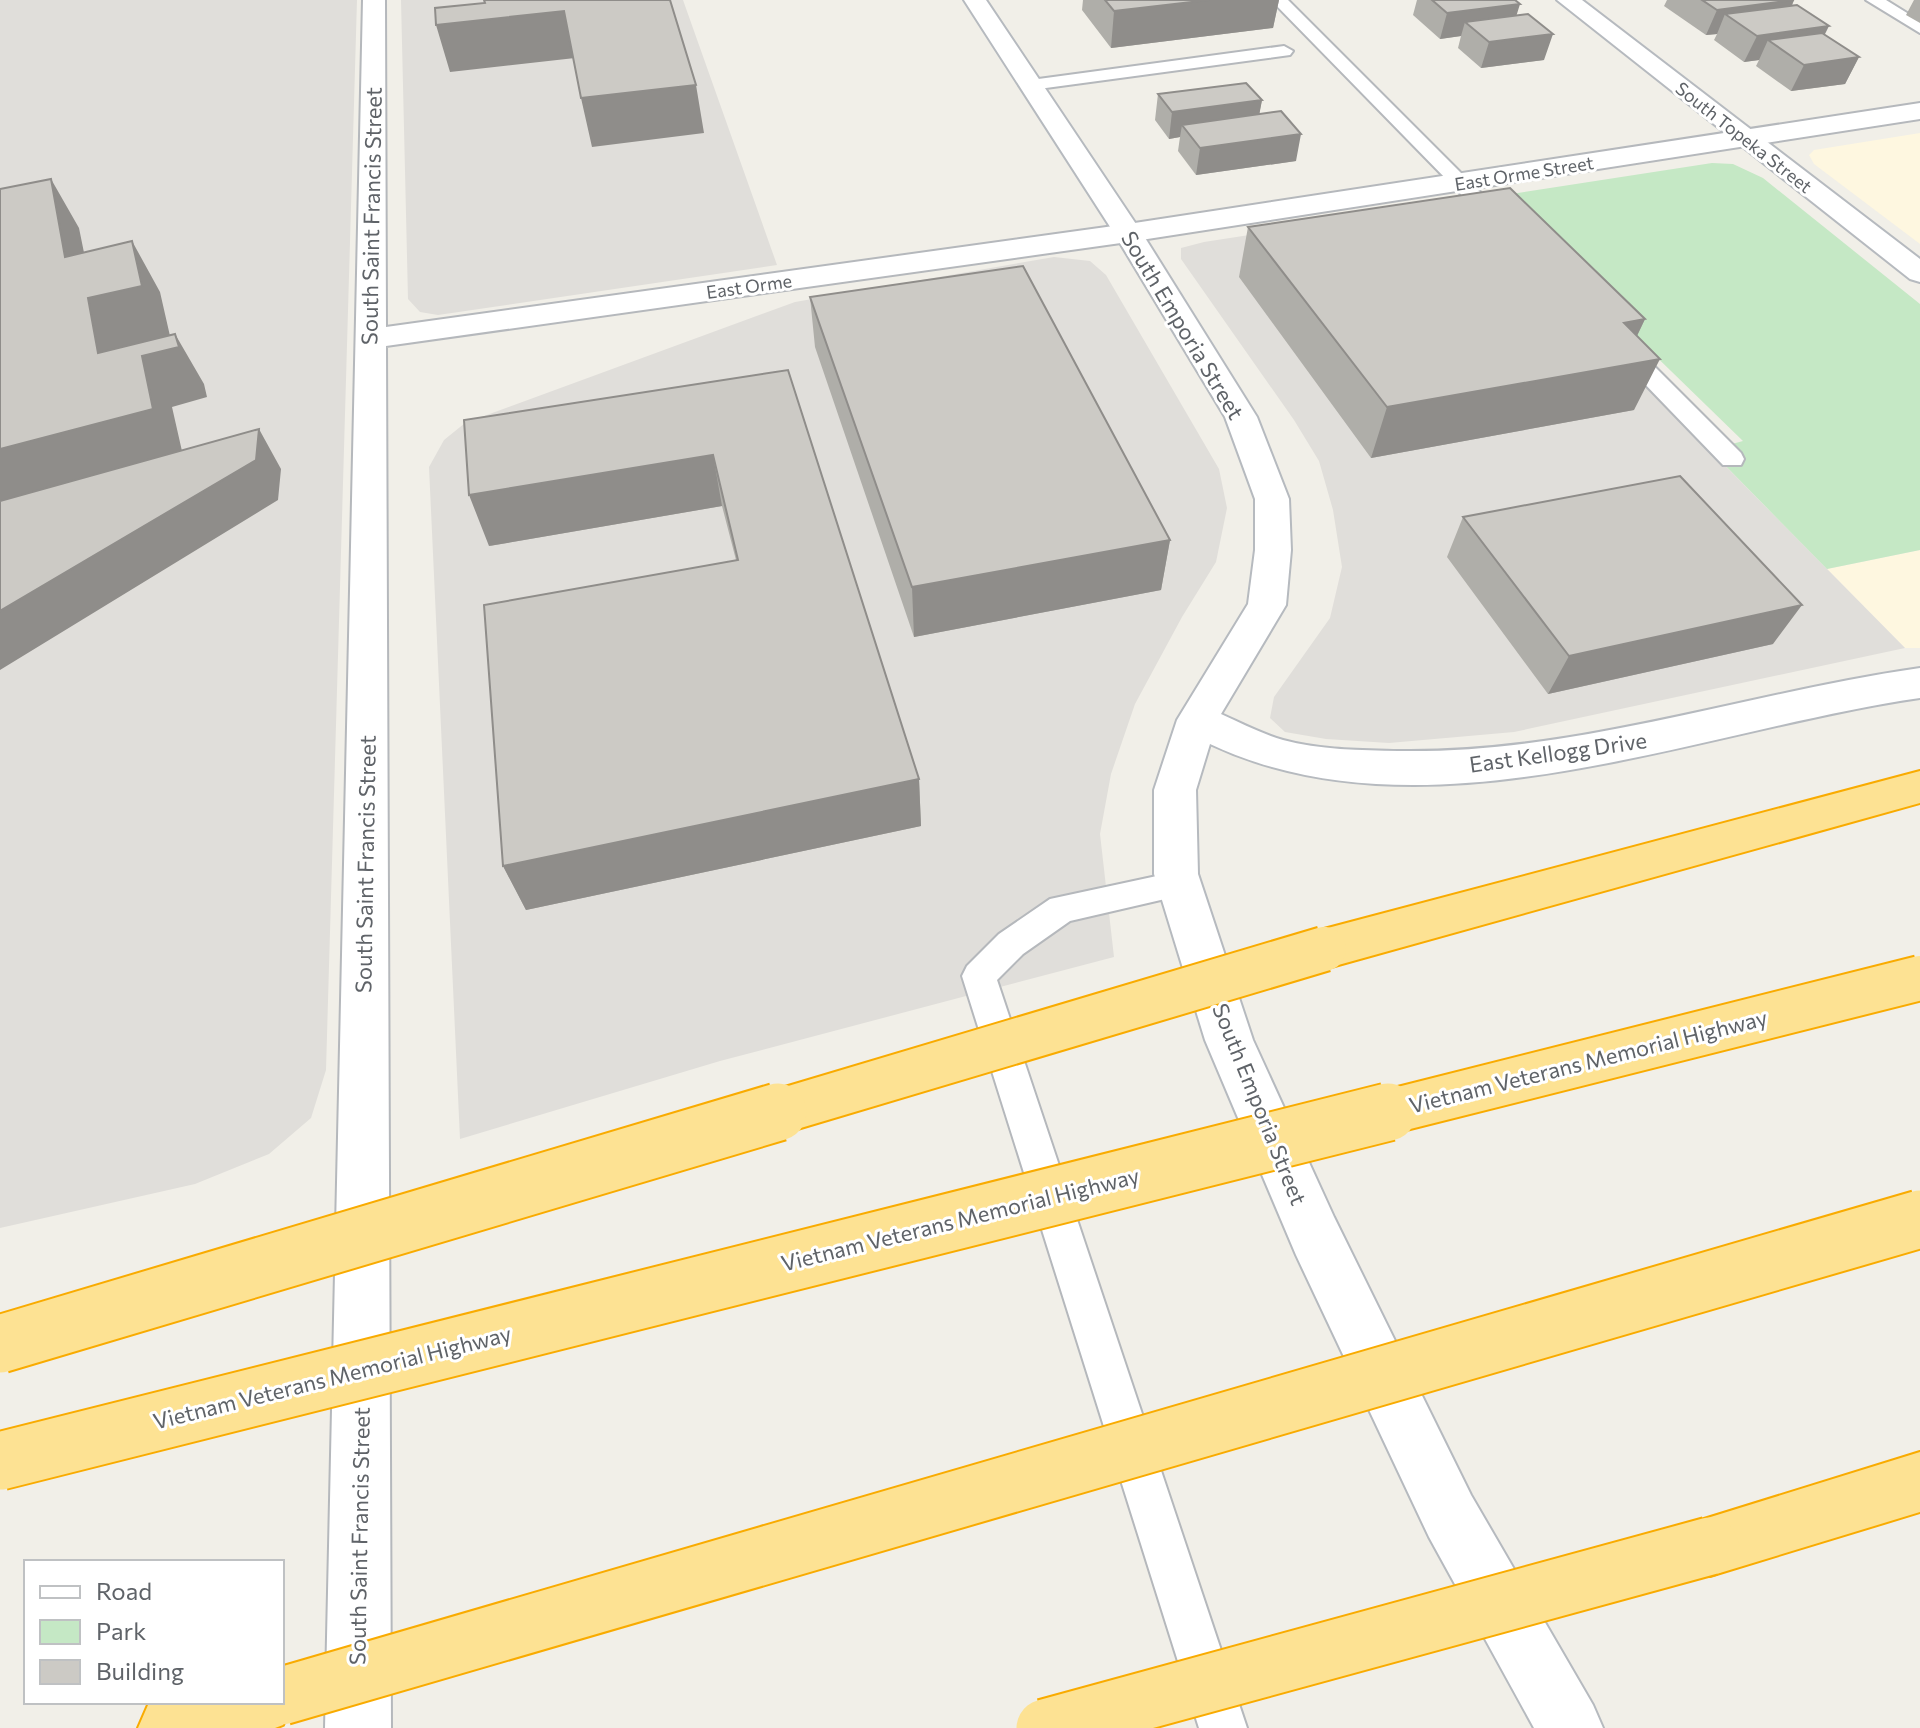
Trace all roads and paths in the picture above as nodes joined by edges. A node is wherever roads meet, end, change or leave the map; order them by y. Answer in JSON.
{"nodes":[{"id":1,"x":374,"y":0,"type":"edge"},
{"id":2,"x":975,"y":0,"type":"edge"},
{"id":3,"x":1279,"y":0,"type":"edge"},
{"id":4,"x":1568,"y":0,"type":"edge"},
{"id":5,"x":1874,"y":0,"type":"edge"},
{"id":6,"x":1920,"y":28,"type":"edge"},
{"id":7,"x":1284,"y":51,"type":"dead end"},
{"id":8,"x":1031,"y":85,"type":"junction"},
{"id":9,"x":1920,"y":111,"type":"edge"},
{"id":10,"x":1747,"y":139,"type":"junction"},
{"id":11,"x":1460,"y":182,"type":"junction"},
{"id":12,"x":1128,"y":233,"type":"junction"},
{"id":13,"x":1515,"y":238,"type":"edge"},
{"id":14,"x":1920,"y":273,"type":"edge"},
{"id":15,"x":1602,"y":326,"type":"edge"},
{"id":16,"x":370,"y":339,"type":"junction"},
{"id":17,"x":1732,"y":459,"type":"dead end"},
{"id":18,"x":1920,"y":683,"type":"edge"},
{"id":19,"x":1197,"y":720,"type":"junction"},
{"id":20,"x":1920,"y":787,"type":"edge"},
{"id":21,"x":1180,"y":884,"type":"junction"},
{"id":22,"x":1920,"y":978,"type":"edge"},
{"id":23,"x":1920,"y":1219,"type":"edge"},
{"id":24,"x":0,"y":1344,"type":"edge"},
{"id":25,"x":0,"y":1461,"type":"edge"},
{"id":26,"x":1920,"y":1482,"type":"edge"},
{"id":27,"x":284,"y":1695,"type":"edge"},
{"id":28,"x":253,"y":1704,"type":"edge"},
{"id":29,"x":171,"y":1728,"type":"edge"},
{"id":30,"x":358,"y":1728,"type":"edge"},
{"id":31,"x":1045,"y":1728,"type":"edge"},
{"id":32,"x":1223,"y":1728,"type":"edge"},
{"id":33,"x":1570,"y":1728,"type":"edge"}],
"edges":[{"from":1,"to":16,"type":"street","name":"South Saint Francis Street"},
{"from":2,"to":8,"type":"street","name":"South Emporia Street"},
{"from":3,"to":11,"type":"lane"},
{"from":4,"to":10,"type":"street","name":"South Topeka Street"},
{"from":5,"to":6,"type":"lane"},
{"from":7,"to":8,"type":"lane"},
{"from":8,"to":12,"type":"street","name":"South Emporia Street"},
{"from":9,"to":10,"type":"street","name":"East Orme Street"},
{"from":10,"to":11,"type":"street","name":"East Orme Street"},
{"from":10,"to":14,"type":"street","name":"South Topeka Street"},
{"from":11,"to":12,"type":"street","name":"East Orme Street"},
{"from":11,"to":13,"type":"lane"},
{"from":12,"to":16,"type":"street","name":"East Orme"},
{"from":12,"to":19,"type":"street","name":"South Emporia Street"},
{"from":15,"to":17,"type":"lane"},
{"from":16,"to":30,"type":"street","name":"South Saint Francis Street"},
{"from":18,"to":19,"type":"street","name":"East Kellogg Drive"},
{"from":19,"to":21,"type":"street","name":"South Emporia Street"},
{"from":20,"to":24,"type":"highway","bridge":true},
{"from":21,"to":32,"type":"lane"},
{"from":21,"to":33,"type":"street","name":"South Emporia Street"},
{"from":22,"to":25,"type":"highway","name":"Vietnam Veterans Memorial Highway","bridge":true},
{"from":23,"to":27,"type":"highway","bridge":true},
{"from":26,"to":31,"type":"highway","bridge":true},
{"from":28,"to":29,"type":"highway"}]}
